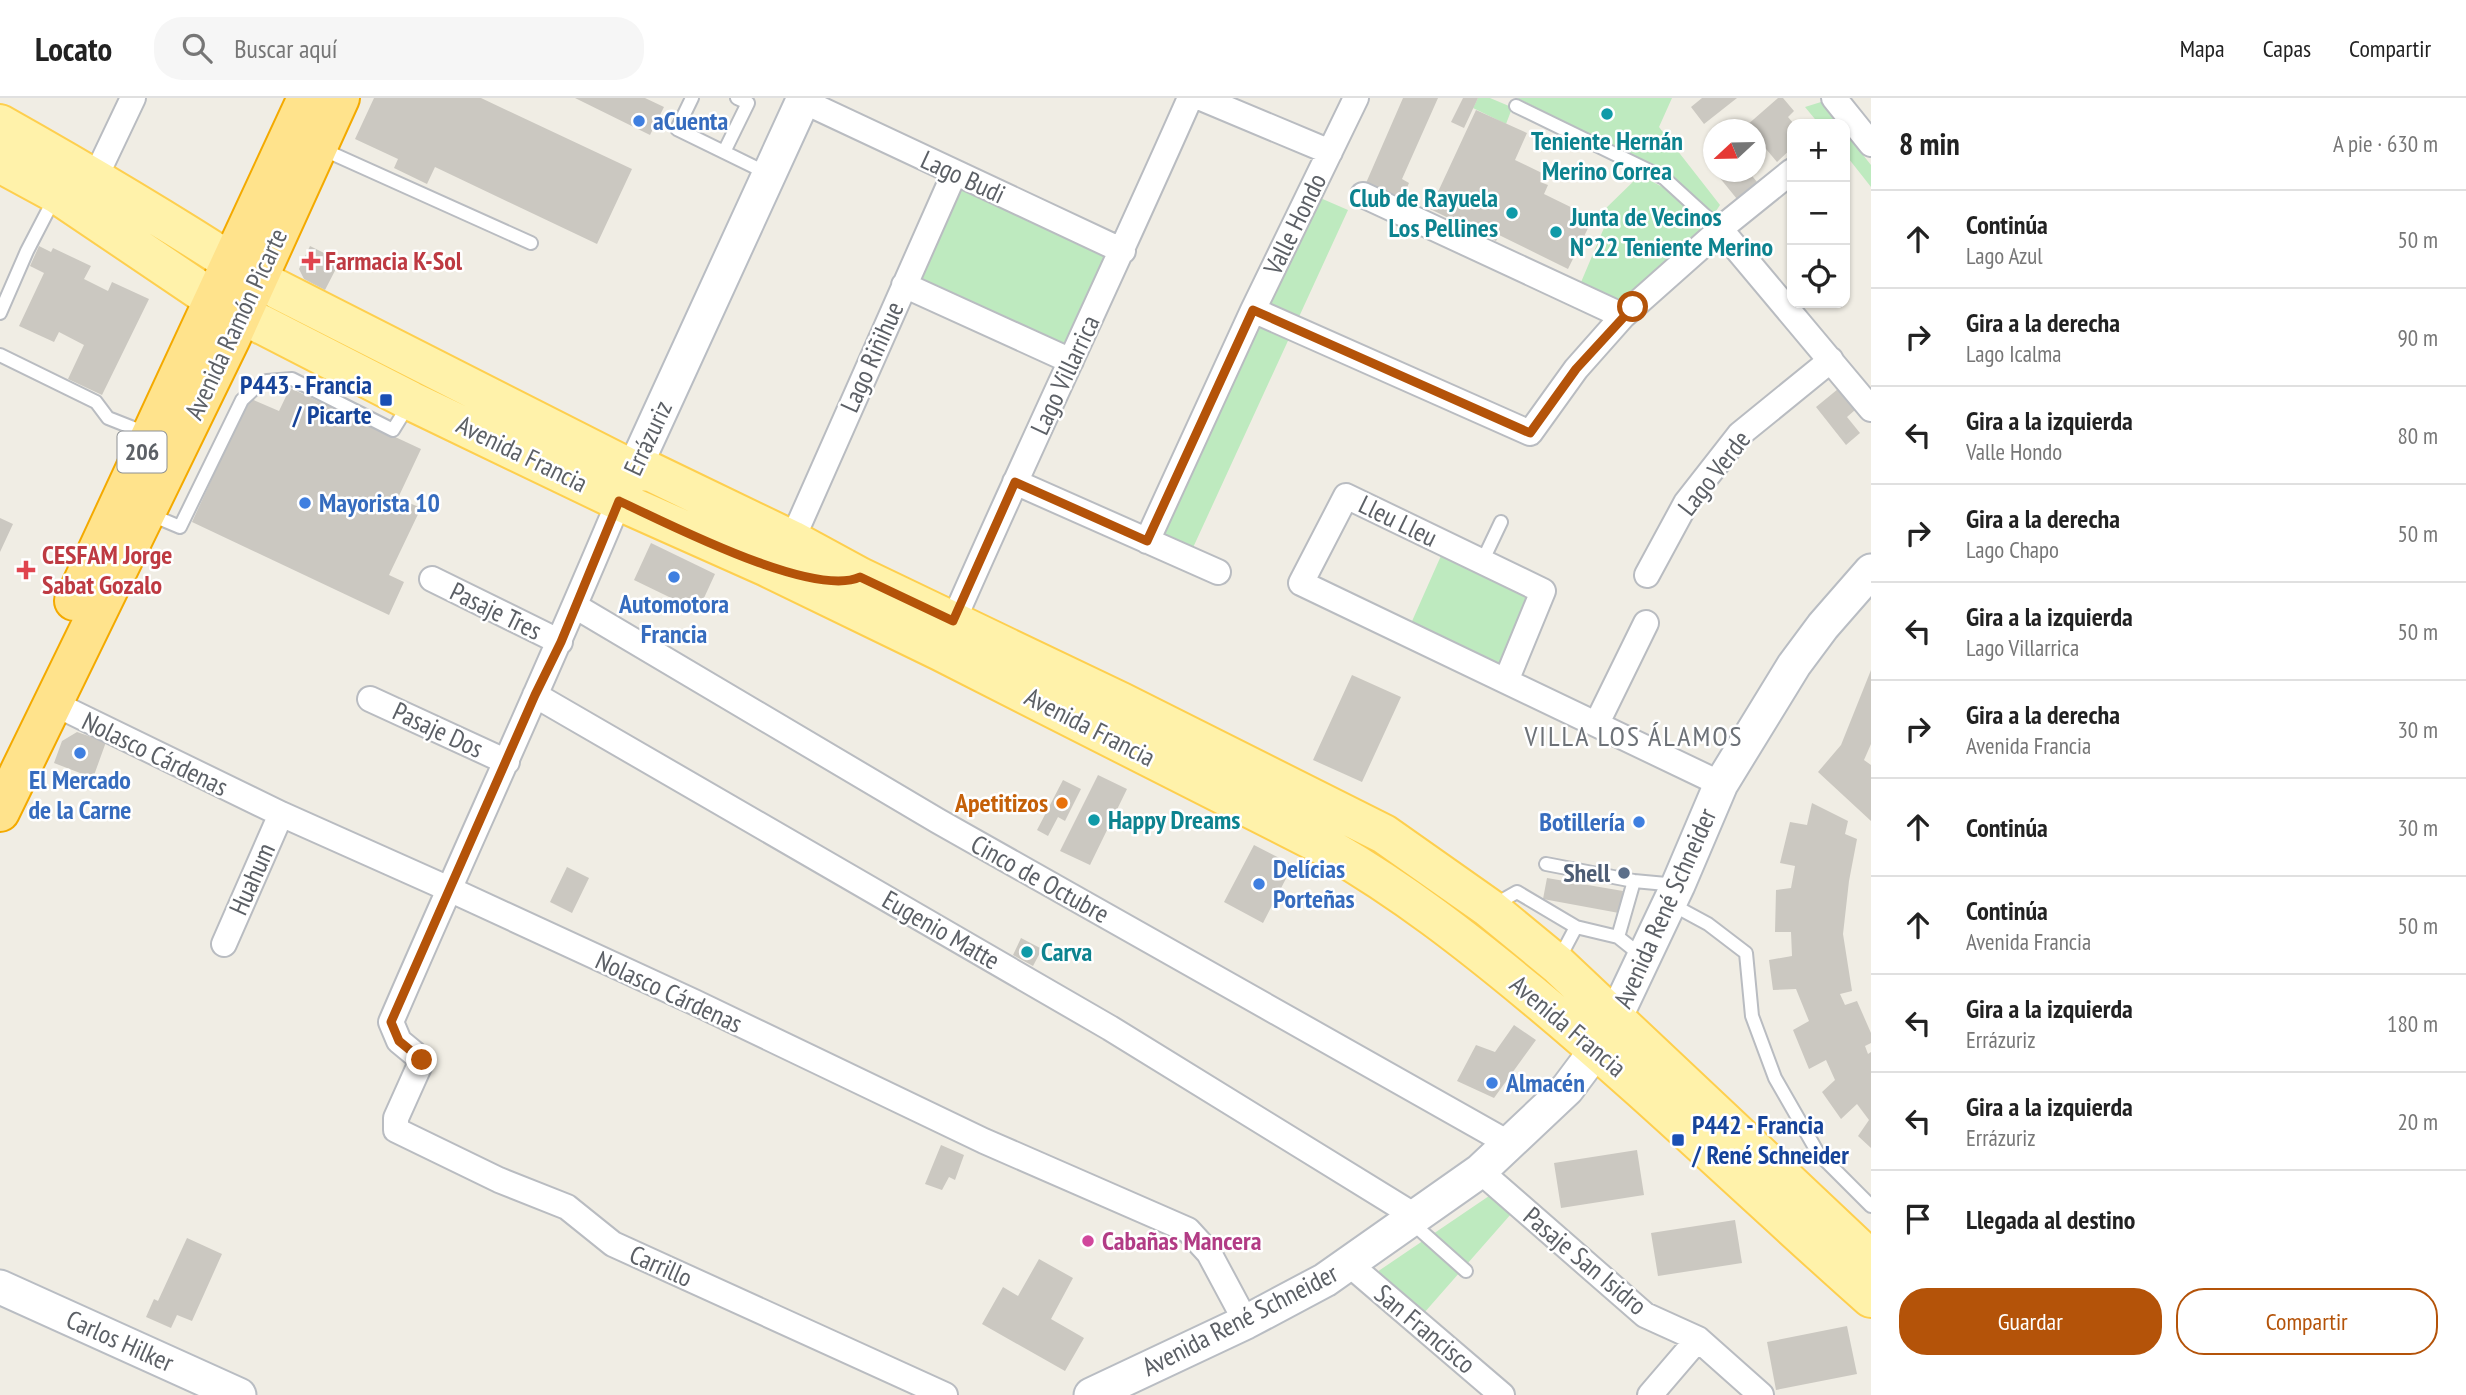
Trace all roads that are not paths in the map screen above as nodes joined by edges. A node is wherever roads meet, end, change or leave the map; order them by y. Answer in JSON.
{"nodes":[{"id":1,"x":133,"y":98,"type":"edge"},
{"id":2,"x":306,"y":98,"type":"edge"},
{"id":3,"x":340,"y":98,"type":"edge"},
{"id":4,"x":692,"y":98,"type":"edge"},
{"id":5,"x":737,"y":98,"type":"edge"},
{"id":6,"x":1190,"y":98,"type":"edge"},
{"id":7,"x":1201,"y":98,"type":"edge"},
{"id":8,"x":1356,"y":98,"type":"edge"},
{"id":9,"x":1834,"y":98,"type":"edge"},
{"id":10,"x":804,"y":100,"type":"edge"},
{"id":11,"x":1516,"y":106,"type":"dead end"},
{"id":12,"x":1845,"y":119,"type":"edge"},
{"id":13,"x":0,"y":124,"type":"edge"},
{"id":14,"x":1850,"y":127,"type":"edge"},
{"id":15,"x":1870,"y":142,"type":"edge"},
{"id":16,"x":318,"y":148,"type":"junction"},
{"id":17,"x":724,"y":152,"type":"junction"},
{"id":18,"x":1330,"y":152,"type":"junction"},
{"id":19,"x":0,"y":163,"type":"edge"},
{"id":20,"x":769,"y":174,"type":"junction"},
{"id":21,"x":954,"y":174,"type":"junction"},
{"id":22,"x":1787,"y":175,"type":"edge"},
{"id":23,"x":95,"y":178,"type":"junction"},
{"id":24,"x":57,"y":194,"type":"junction"},
{"id":25,"x":1363,"y":195,"type":"dead end"},
{"id":26,"x":1721,"y":230,"type":"junction"},
{"id":27,"x":531,"y":243,"type":"dead end"},
{"id":28,"x":1123,"y":251,"type":"junction"},
{"id":29,"x":244,"y":271,"type":"junction"},
{"id":30,"x":904,"y":285,"type":"junction"},
{"id":31,"x":228,"y":307,"type":"junction"},
{"id":32,"x":1253,"y":310,"type":"junction"},
{"id":33,"x":0,"y":313,"type":"edge"},
{"id":34,"x":1623,"y":316,"type":"junction"},
{"id":35,"x":0,"y":355,"type":"edge"},
{"id":36,"x":1831,"y":360,"type":"junction"},
{"id":37,"x":1071,"y":361,"type":"junction"},
{"id":38,"x":484,"y":395,"type":"junction"},
{"id":39,"x":411,"y":401,"type":"junction"},
{"id":40,"x":1871,"y":409,"type":"edge"},
{"id":41,"x":450,"y":418,"type":"junction"},
{"id":42,"x":150,"y":435,"type":"junction"},
{"id":43,"x":1015,"y":482,"type":"junction"},
{"id":44,"x":626,"y":485,"type":"junction"},
{"id":45,"x":146,"y":512,"type":"junction"},
{"id":46,"x":1501,"y":522,"type":"dead end"},
{"id":47,"x":1147,"y":541,"type":"junction"},
{"id":48,"x":779,"y":554,"type":"junction"},
{"id":49,"x":1482,"y":562,"type":"junction"},
{"id":50,"x":1871,"y":571,"type":"edge"},
{"id":51,"x":1218,"y":572,"type":"dead end"},
{"id":52,"x":1647,"y":575,"type":"dead end"},
{"id":53,"x":432,"y":579,"type":"dead end"},
{"id":54,"x":575,"y":606,"type":"junction"},
{"id":55,"x":1646,"y":623,"type":"dead end"},
{"id":56,"x":947,"y":636,"type":"junction"},
{"id":57,"x":561,"y":642,"type":"junction"},
{"id":58,"x":1506,"y":681,"type":"junction"},
{"id":59,"x":535,"y":695,"type":"junction"},
{"id":60,"x":370,"y":699,"type":"dead end"},
{"id":61,"x":52,"y":703,"type":"junction"},
{"id":62,"x":1597,"y":723,"type":"junction"},
{"id":63,"x":0,"y":761,"type":"edge"},
{"id":64,"x":507,"y":762,"type":"junction"},
{"id":65,"x":1721,"y":784,"type":"junction"},
{"id":66,"x":0,"y":812,"type":"edge"},
{"id":67,"x":281,"y":814,"type":"junction"},
{"id":68,"x":1546,"y":864,"type":"dead end"},
{"id":69,"x":1634,"y":881,"type":"junction"},
{"id":70,"x":449,"y":889,"type":"junction"},
{"id":71,"x":1674,"y":894,"type":"junction"},
{"id":72,"x":1489,"y":908,"type":"junction"},
{"id":73,"x":1576,"y":927,"type":"junction"},
{"id":74,"x":224,"y":944,"type":"dead end"},
{"id":75,"x":1631,"y":947,"type":"junction"},
{"id":76,"x":1557,"y":964,"type":"junction"},
{"id":77,"x":1606,"y":1033,"type":"junction"},
{"id":78,"x":396,"y":1118,"type":"joint"},
{"id":79,"x":1510,"y":1144,"type":"junction"},
{"id":80,"x":1480,"y":1171,"type":"junction"},
{"id":81,"x":1871,"y":1206,"type":"edge"},
{"id":82,"x":1801,"y":1215,"type":"junction"},
{"id":83,"x":1412,"y":1219,"type":"junction"},
{"id":84,"x":1871,"y":1260,"type":"edge"},
{"id":85,"x":1349,"y":1264,"type":"junction"},
{"id":86,"x":1466,"y":1271,"type":"dead end"},
{"id":87,"x":0,"y":1287,"type":"edge"},
{"id":88,"x":1871,"y":1298,"type":"edge"},
{"id":89,"x":1246,"y":1322,"type":"junction"},
{"id":90,"x":1699,"y":1339,"type":"junction"},
{"id":91,"x":239,"y":1395,"type":"edge"},
{"id":92,"x":945,"y":1395,"type":"edge"},
{"id":93,"x":1091,"y":1395,"type":"edge"},
{"id":94,"x":1502,"y":1395,"type":"edge"},
{"id":95,"x":1650,"y":1395,"type":"edge"},
{"id":96,"x":1761,"y":1395,"type":"edge"}],
"edges":[{"from":1,"to":23,"type":"street"},
{"from":2,"to":29,"type":"highway","name":"Avenida Ramón Picarte","number":"206"},
{"from":3,"to":16,"type":"highway","name":"Avenida Ramón Picarte","number":"206"},
{"from":4,"to":17,"type":"lane"},
{"from":5,"to":17,"type":"lane"},
{"from":6,"to":28,"type":"street","name":"Lago Villarrica"},
{"from":7,"to":18,"type":"street"},
{"from":8,"to":18,"type":"street","name":"Valle Hondo"},
{"from":9,"to":12,"type":"street"},
{"from":10,"to":20,"type":"main road","name":"Errázuriz"},
{"from":10,"to":21,"type":"street","name":"Lago Budi"},
{"from":11,"to":26,"type":"lane"},
{"from":13,"to":23,"type":"main road","name":"Avenida Francia"},
{"from":14,"to":15,"type":"street"},
{"from":16,"to":27,"type":"lane"},
{"from":16,"to":29,"type":"highway","name":"Avenida Ramón Picarte","number":"206"},
{"from":17,"to":20,"type":"lane"},
{"from":18,"to":32,"type":"street","name":"Valle Hondo"},
{"from":19,"to":24,"type":"main road","name":"Avenida Francia"},
{"from":20,"to":44,"type":"main road","name":"Errázuriz"},
{"from":21,"to":28,"type":"street","name":"Lago Budi"},
{"from":21,"to":30,"type":"street","name":"Lago Riñihue"},
{"from":22,"to":26,"type":"street"},
{"from":23,"to":29,"type":"main road","name":"Avenida Francia"},
{"from":24,"to":31,"type":"main road","name":"Avenida Francia"},
{"from":24,"to":33,"type":"lane"},
{"from":25,"to":34,"type":"street"},
{"from":26,"to":34,"type":"street"},
{"from":26,"to":36,"type":"street"},
{"from":28,"to":37,"type":"street","name":"Lago Villarrica"},
{"from":29,"to":31,"type":"highway","name":"Avenida Ramón Picarte","number":"206"},
{"from":29,"to":38,"type":"main road","name":"Avenida Francia"},
{"from":30,"to":37,"type":"street"},
{"from":30,"to":48,"type":"street","name":"Lago Riñihue"},
{"from":31,"to":39,"type":"main road","name":"Avenida Francia"},
{"from":31,"to":42,"type":"highway","name":"Avenida Ramón Picarte","number":"206"},
{"from":31,"to":45,"type":"highway","name":"Avenida Ramón Picarte","number":"206"},
{"from":32,"to":34,"type":"street"},
{"from":32,"to":47,"type":"street","name":"Valle Hondo"},
{"from":35,"to":42,"type":"lane"},
{"from":36,"to":40,"type":"street"},
{"from":36,"to":52,"type":"street","name":"Lago Verde"},
{"from":37,"to":43,"type":"street","name":"Lago Villarrica"},
{"from":38,"to":41,"type":"main road"},
{"from":38,"to":44,"type":"main road","name":"Avenida Francia"},
{"from":39,"to":41,"type":"main road","name":"Avenida Francia"},
{"from":39,"to":45,"type":"lane"},
{"from":41,"to":44,"type":"main road","name":"Avenida Francia"},
{"from":42,"to":63,"type":"highway","name":"Avenida Ramón Picarte","number":"206"},
{"from":43,"to":47,"type":"street"},
{"from":43,"to":56,"type":"street","name":"Lago Villarrica"},
{"from":44,"to":48,"type":"main road","name":"Avenida Francia"},
{"from":44,"to":54,"type":"street","name":"Errázuriz"},
{"from":45,"to":61,"type":"highway","name":"Avenida Ramón Picarte","number":"206"},
{"from":46,"to":49,"type":"lane"},
{"from":47,"to":51,"type":"street"},
{"from":48,"to":56,"type":"main road","name":"Avenida Francia"},
{"from":48,"to":56,"type":"main road","name":"Avenida Francia"},
{"from":49,"to":58,"type":"street","name":"Lleu Lleu"},
{"from":49,"to":58,"type":"street","name":"Lleu Lleu"},
{"from":50,"to":65,"type":"main road","name":"Avenida René Schneider"},
{"from":53,"to":57,"type":"street","name":"Pasaje Tres"},
{"from":54,"to":57,"type":"street","name":"Errázuriz"},
{"from":54,"to":79,"type":"street","name":"Cinco de Octubre"},
{"from":55,"to":62,"type":"street"},
{"from":56,"to":72,"type":"main road","name":"Avenida Francia"},
{"from":56,"to":77,"type":"main road","name":"Avenida Francia"},
{"from":57,"to":59,"type":"street","name":"Errázuriz"},
{"from":58,"to":62,"type":"street","name":"Lleu Lleu"},
{"from":59,"to":64,"type":"street","name":"Errázuriz"},
{"from":59,"to":83,"type":"street","name":"Eugenio Matte"},
{"from":60,"to":64,"type":"street","name":"Pasaje Dos"},
{"from":61,"to":66,"type":"highway","name":"Avenida Ramón Picarte","number":"206"},
{"from":61,"to":67,"type":"street","name":"Nolasco Cárdenas"},
{"from":62,"to":65,"type":"street","name":"Lleu Lleu"},
{"from":64,"to":70,"type":"street","name":"Errázuriz"},
{"from":65,"to":71,"type":"main road","name":"Avenida René Schneider"},
{"from":67,"to":70,"type":"street","name":"Nolasco Cárdenas"},
{"from":67,"to":74,"type":"street","name":"Huahum"},
{"from":68,"to":69,"type":"lane"},
{"from":69,"to":71,"type":"lane"},
{"from":69,"to":75,"type":"lane"},
{"from":70,"to":78,"type":"street","name":"Errázuriz"},
{"from":70,"to":89,"type":"street","name":"Nolasco Cárdenas"},
{"from":71,"to":75,"type":"main road","name":"Avenida René Schneider"},
{"from":71,"to":81,"type":"lane"},
{"from":72,"to":73,"type":"lane"},
{"from":72,"to":76,"type":"main road","name":"Avenida Francia"},
{"from":73,"to":75,"type":"lane"},
{"from":73,"to":76,"type":"lane"},
{"from":75,"to":77,"type":"main road","name":"Avenida René Schneider"},
{"from":76,"to":77,"type":"main road","name":"Avenida Francia"},
{"from":77,"to":79,"type":"main road","name":"Avenida René Schneider"},
{"from":77,"to":82,"type":"main road","name":"Avenida Francia"},
{"from":78,"to":92,"type":"street","name":"Carrillo"},
{"from":79,"to":80,"type":"main road","name":"Avenida René Schneider"},
{"from":80,"to":83,"type":"main road","name":"Avenida René Schneider"},
{"from":80,"to":90,"type":"street","name":"Pasaje San Isidro"},
{"from":82,"to":84,"type":"main road","name":"Avenida Francia"},
{"from":82,"to":88,"type":"main road","name":"Avenida Francia"},
{"from":83,"to":85,"type":"main road","name":"Avenida René Schneider"},
{"from":83,"to":86,"type":"lane"},
{"from":85,"to":89,"type":"main road","name":"Avenida René Schneider"},
{"from":85,"to":94,"type":"street","name":"San Francisco"},
{"from":87,"to":91,"type":"main road","name":"Carlos Hilker"},
{"from":89,"to":93,"type":"main road","name":"Avenida René Schneider"},
{"from":90,"to":95,"type":"street"},
{"from":90,"to":96,"type":"street","name":"Pasaje San Isidro"}]}
